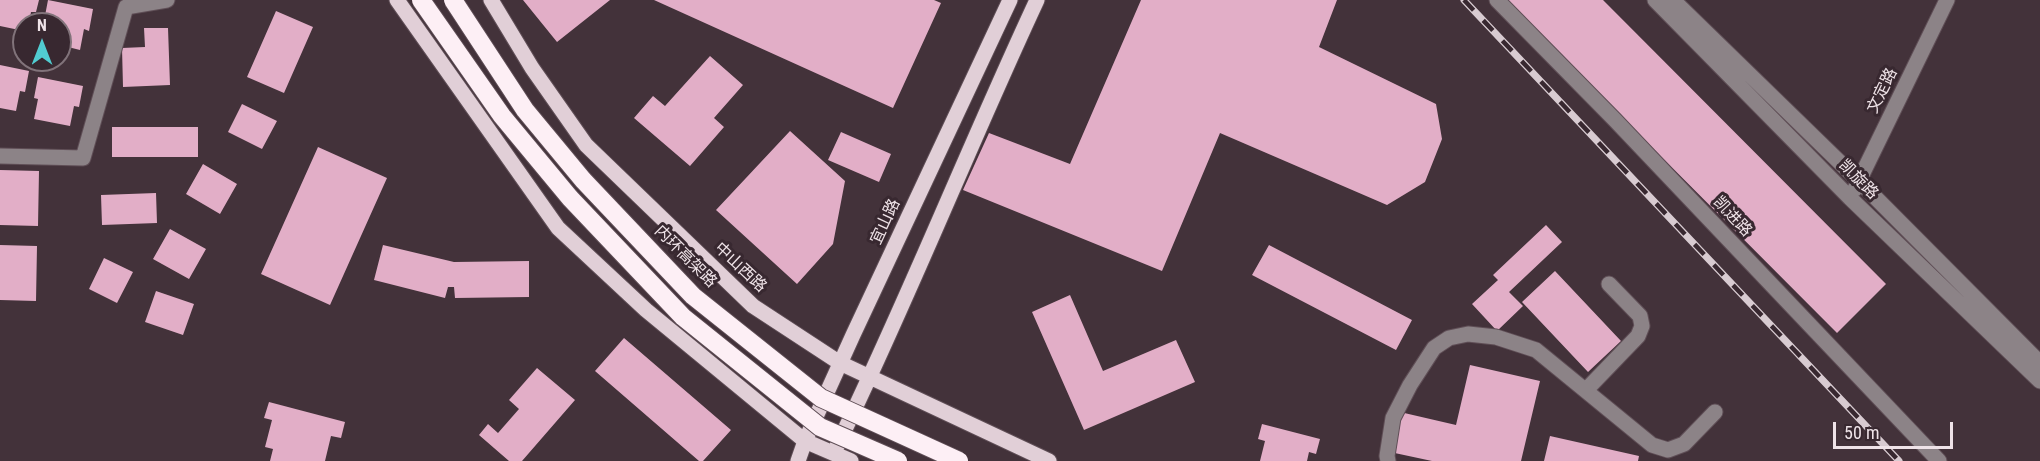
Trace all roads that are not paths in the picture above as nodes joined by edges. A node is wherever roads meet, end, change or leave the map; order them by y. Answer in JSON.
{"nodes":[{"id":1,"x":167,"y":0,"type":"edge"},
{"id":2,"x":397,"y":0,"type":"edge"},
{"id":3,"x":421,"y":0,"type":"edge"},
{"id":4,"x":453,"y":0,"type":"edge"},
{"id":5,"x":491,"y":0,"type":"edge"},
{"id":6,"x":1011,"y":0,"type":"edge"},
{"id":7,"x":1037,"y":0,"type":"edge"},
{"id":8,"x":1497,"y":0,"type":"edge"},
{"id":9,"x":1655,"y":0,"type":"edge"},
{"id":10,"x":1673,"y":0,"type":"edge"},
{"id":11,"x":1947,"y":0,"type":"edge"},
{"id":12,"x":0,"y":156,"type":"edge"},
{"id":13,"x":1859,"y":182,"type":"junction"},
{"id":14,"x":1850,"y":198,"type":"junction"},
{"id":15,"x":1608,"y":284,"type":"dead end"},
{"id":16,"x":840,"y":363,"type":"junction"},
{"id":17,"x":2040,"y":363,"type":"edge"},
{"id":18,"x":871,"y":377,"type":"junction"},
{"id":19,"x":2040,"y":381,"type":"edge"},
{"id":20,"x":1587,"y":389,"type":"junction"},
{"id":21,"x":1716,"y":412,"type":"dead end"},
{"id":22,"x":805,"y":441,"type":"junction"},
{"id":23,"x":832,"y":457,"type":"edge"},
{"id":24,"x":798,"y":461,"type":"edge"},
{"id":25,"x":851,"y":461,"type":"edge"},
{"id":26,"x":898,"y":461,"type":"edge"},
{"id":27,"x":959,"y":461,"type":"edge"},
{"id":28,"x":1049,"y":461,"type":"edge"},
{"id":29,"x":1388,"y":461,"type":"edge"},
{"id":30,"x":1939,"y":461,"type":"edge"}],
"edges":[{"from":1,"to":12,"type":"street"},
{"from":2,"to":22,"type":"main road"},
{"from":3,"to":26,"type":"highway","bridge":true},
{"from":4,"to":27,"type":"highway","name":"内环高架路","bridge":true},
{"from":5,"to":16,"type":"main road","name":"中山西路"},
{"from":6,"to":16,"type":"main road","name":"宜山路"},
{"from":7,"to":18,"type":"main road"},
{"from":8,"to":30,"type":"street","name":"凯进路"},
{"from":9,"to":14,"type":"street","name":"凯旋路"},
{"from":10,"to":13,"type":"street","name":"凯旋路"},
{"from":11,"to":13,"type":"street","name":"文定路"},
{"from":13,"to":14,"type":"street","name":"文定路"},
{"from":13,"to":17,"type":"street","name":"凯旋路"},
{"from":14,"to":19,"type":"street","name":"凯旋路"},
{"from":15,"to":20,"type":"street"},
{"from":16,"to":18,"type":"main road","name":"中山西路"},
{"from":16,"to":22,"type":"main road","name":"宜山路"},
{"from":18,"to":23,"type":"main road"},
{"from":18,"to":28,"type":"main road","name":"中山西路"},
{"from":20,"to":21,"type":"street"},
{"from":20,"to":29,"type":"street"},
{"from":22,"to":23,"type":"main road"},
{"from":22,"to":24,"type":"main road","name":"宜山路"},
{"from":23,"to":25,"type":"main road"}]}
